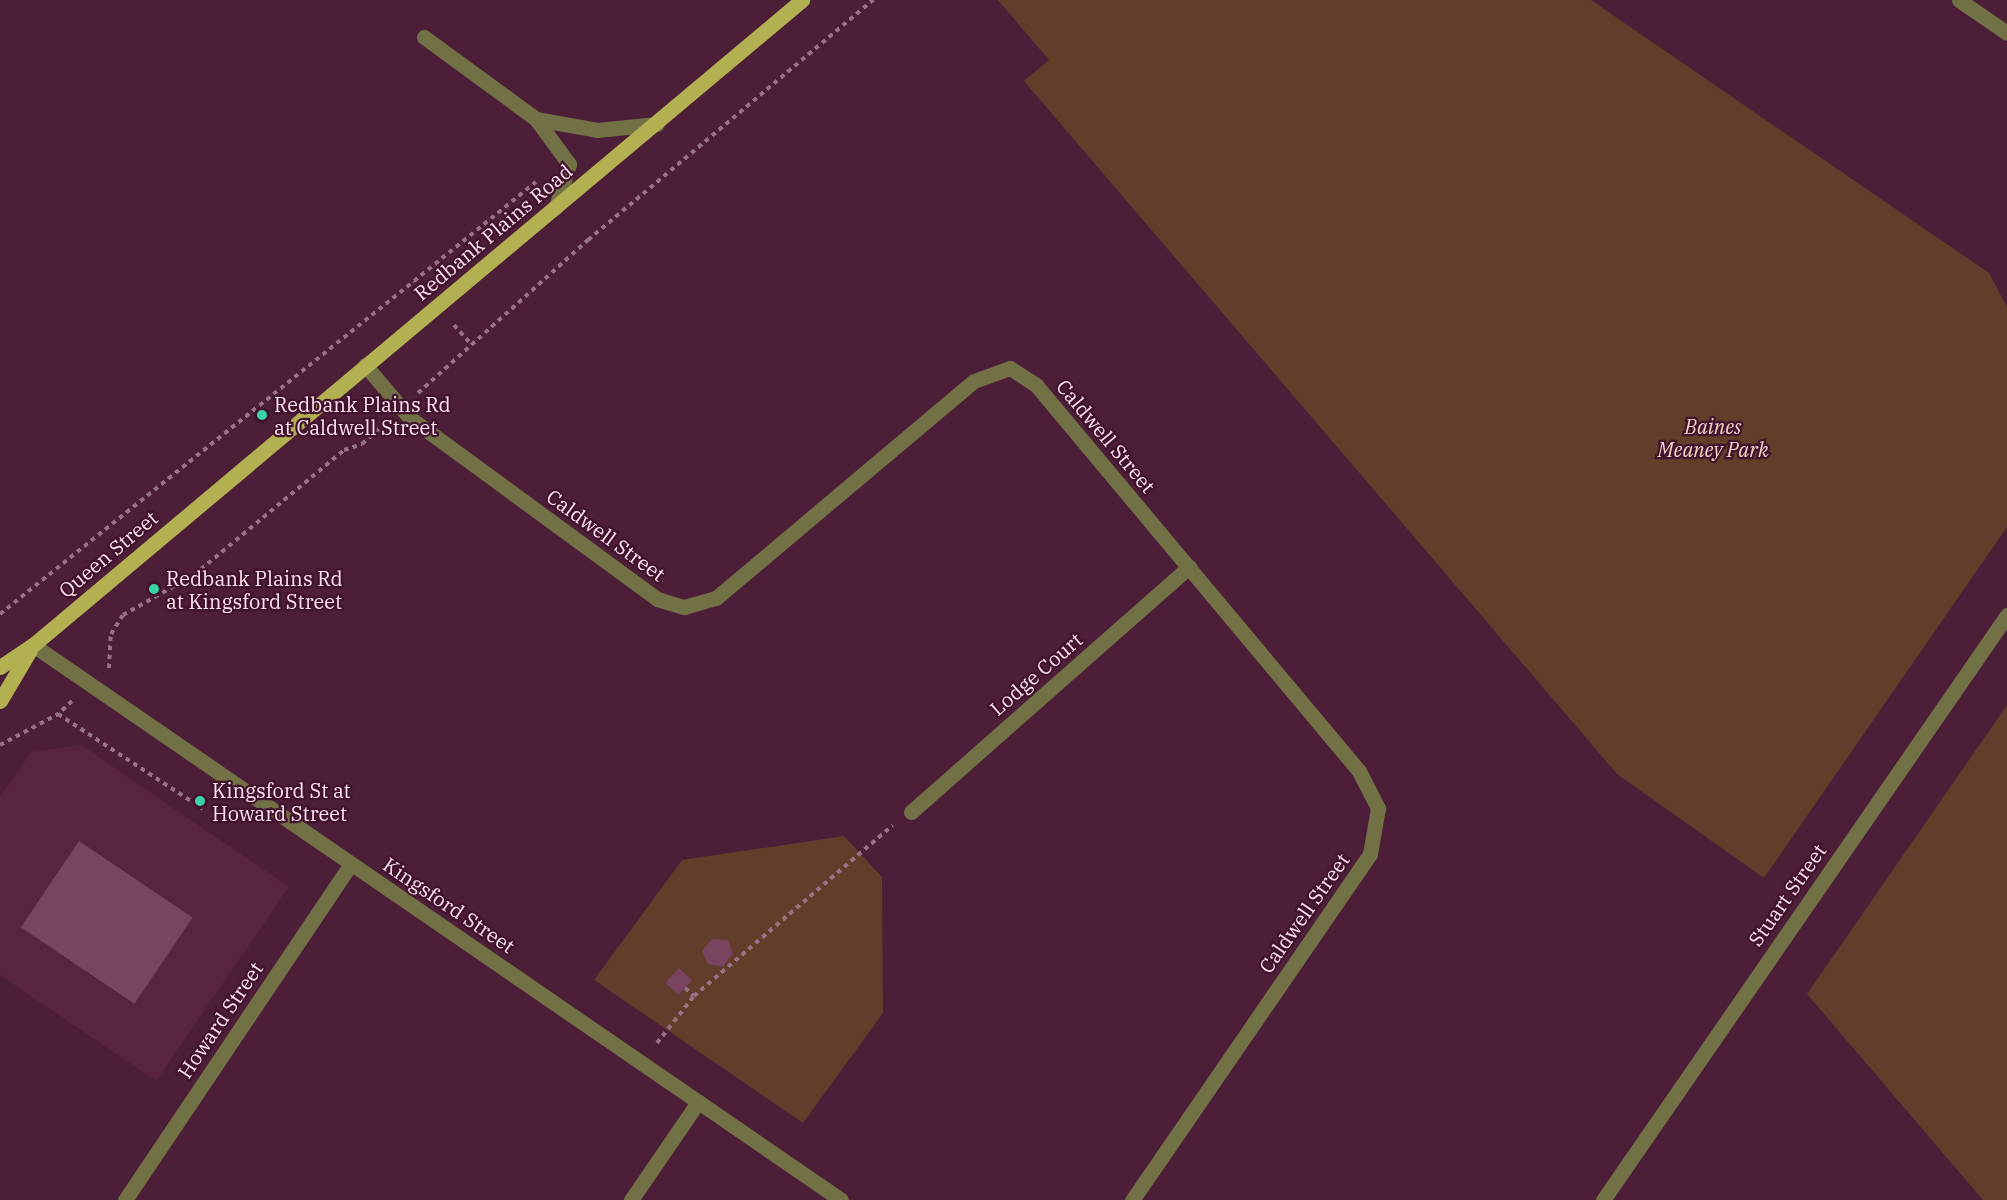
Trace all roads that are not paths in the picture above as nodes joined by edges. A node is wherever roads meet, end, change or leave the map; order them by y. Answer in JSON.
{"nodes":[{"id":1,"x":802,"y":0,"type":"edge"},
{"id":2,"x":1959,"y":0,"type":"edge"},
{"id":3,"x":2007,"y":33,"type":"edge"},
{"id":4,"x":424,"y":37,"type":"dead end"},
{"id":5,"x":536,"y":119,"type":"junction"},
{"id":6,"x":657,"y":124,"type":"junction"},
{"id":7,"x":556,"y":207,"type":"junction"},
{"id":8,"x":364,"y":365,"type":"junction"},
{"id":9,"x":210,"y":496,"type":"joint"},
{"id":10,"x":1189,"y":567,"type":"junction"},
{"id":11,"x":2007,"y":615,"type":"edge"},
{"id":12,"x":33,"y":645,"type":"junction"},
{"id":13,"x":0,"y":667,"type":"edge"},
{"id":14,"x":0,"y":701,"type":"edge"},
{"id":15,"x":911,"y":812,"type":"road end"},
{"id":16,"x":351,"y":864,"type":"junction"},
{"id":17,"x":698,"y":1102,"type":"junction"},
{"id":18,"x":125,"y":1200,"type":"edge"},
{"id":19,"x":631,"y":1200,"type":"edge"},
{"id":20,"x":841,"y":1200,"type":"edge"},
{"id":21,"x":1132,"y":1200,"type":"edge"},
{"id":22,"x":1602,"y":1200,"type":"edge"}],
"edges":[{"from":1,"to":6,"type":"main road","name":"Redbank Plains Road"},
{"from":2,"to":3,"type":"street"},
{"from":4,"to":5,"type":"street"},
{"from":5,"to":6,"type":"street"},
{"from":5,"to":7,"type":"street"},
{"from":6,"to":7,"type":"main road","name":"Redbank Plains Road"},
{"from":7,"to":8,"type":"main road","name":"Redbank Plains Road"},
{"from":8,"to":9,"type":"main road","name":"Redbank Plains Road"},
{"from":8,"to":10,"type":"street","name":"Caldwell Street"},
{"from":9,"to":12,"type":"main road","name":"Queen Street"},
{"from":10,"to":15,"type":"street","name":"Lodge Court"},
{"from":10,"to":21,"type":"street","name":"Caldwell Street"},
{"from":11,"to":22,"type":"street","name":"Stuart Street"},
{"from":12,"to":13,"type":"main road","name":"Queen Street"},
{"from":12,"to":14,"type":"main road","name":"Queen Street"},
{"from":12,"to":16,"type":"street","name":"Kingsford Street"},
{"from":16,"to":17,"type":"street","name":"Kingsford Street"},
{"from":16,"to":18,"type":"street","name":"Howard Street"},
{"from":17,"to":19,"type":"street"},
{"from":17,"to":20,"type":"street","name":"Kingsford Street"}]}
